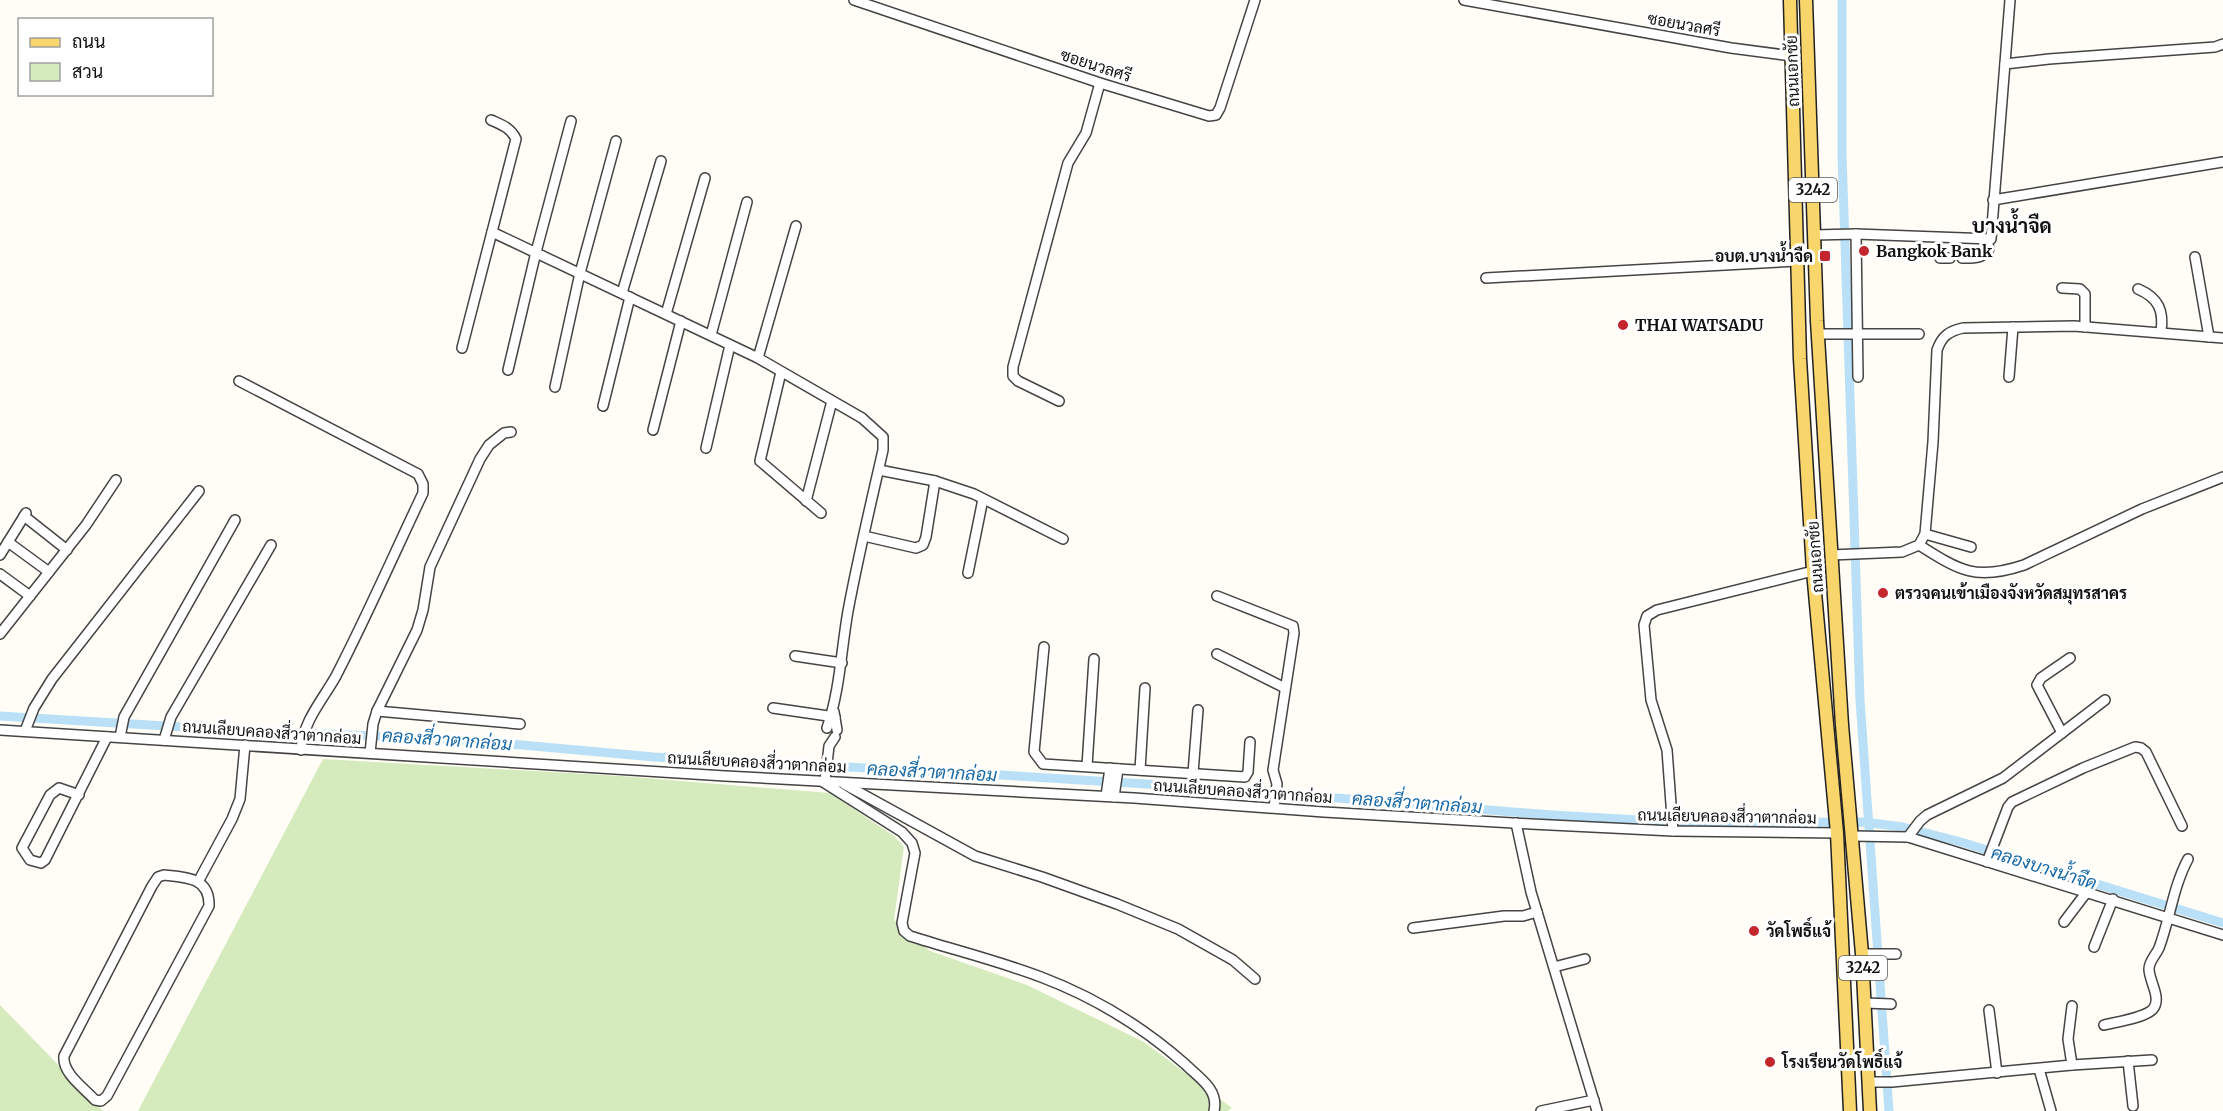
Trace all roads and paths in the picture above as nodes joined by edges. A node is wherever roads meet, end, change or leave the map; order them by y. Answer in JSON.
{"nodes":[{"id":1,"x":854,"y":0,"type":"edge"},
{"id":2,"x":1255,"y":0,"type":"edge"},
{"id":3,"x":1464,"y":0,"type":"edge"},
{"id":4,"x":1790,"y":0,"type":"edge"},
{"id":5,"x":1806,"y":0,"type":"edge"},
{"id":6,"x":2010,"y":0,"type":"edge"},
{"id":7,"x":2223,"y":44,"type":"edge"},
{"id":8,"x":1792,"y":56,"type":"junction"},
{"id":9,"x":2005,"y":64,"type":"junction"},
{"id":10,"x":1100,"y":83,"type":"junction"},
{"id":11,"x":491,"y":120,"type":"dead end"},
{"id":12,"x":571,"y":121,"type":"dead end"},
{"id":13,"x":616,"y":141,"type":"dead end"},
{"id":14,"x":661,"y":160,"type":"dead end"},
{"id":15,"x":2223,"y":162,"type":"edge"},
{"id":16,"x":705,"y":178,"type":"dead end"},
{"id":17,"x":1993,"y":200,"type":"junction"},
{"id":18,"x":747,"y":202,"type":"dead end"},
{"id":19,"x":796,"y":226,"type":"dead end"},
{"id":20,"x":492,"y":232,"type":"junction"},
{"id":21,"x":1853,"y":234,"type":"junction"},
{"id":22,"x":1814,"y":235,"type":"junction"},
{"id":23,"x":1987,"y":239,"type":"junction"},
{"id":24,"x":536,"y":252,"type":"junction"},
{"id":25,"x":2195,"y":257,"type":"dead end"},
{"id":26,"x":1940,"y":258,"type":"dead end"},
{"id":27,"x":1950,"y":258,"type":"dead end"},
{"id":28,"x":1962,"y":258,"type":"dead end"},
{"id":29,"x":1797,"y":261,"type":"junction"},
{"id":30,"x":580,"y":273,"type":"junction"},
{"id":31,"x":1486,"y":278,"type":"dead end"},
{"id":32,"x":2062,"y":288,"type":"dead end"},
{"id":33,"x":2138,"y":289,"type":"dead end"},
{"id":34,"x":626,"y":295,"type":"junction"},
{"id":35,"x":666,"y":314,"type":"junction"},
{"id":36,"x":681,"y":321,"type":"junction"},
{"id":37,"x":2013,"y":327,"type":"junction"},
{"id":38,"x":2085,"y":327,"type":"junction"},
{"id":39,"x":2161,"y":332,"type":"junction"},
{"id":40,"x":1855,"y":333,"type":"junction"},
{"id":41,"x":1818,"y":334,"type":"junction"},
{"id":42,"x":1919,"y":334,"type":"dead end"},
{"id":43,"x":711,"y":335,"type":"junction"},
{"id":44,"x":2209,"y":337,"type":"junction"},
{"id":45,"x":2223,"y":338,"type":"edge"},
{"id":46,"x":730,"y":345,"type":"junction"},
{"id":47,"x":462,"y":348,"type":"dead end"},
{"id":48,"x":758,"y":358,"type":"junction"},
{"id":49,"x":508,"y":370,"type":"dead end"},
{"id":50,"x":781,"y":372,"type":"junction"},
{"id":51,"x":1858,"y":377,"type":"dead end"},
{"id":52,"x":2009,"y":377,"type":"dead end"},
{"id":53,"x":239,"y":381,"type":"dead end"},
{"id":54,"x":1801,"y":381,"type":"junction"},
{"id":55,"x":1820,"y":381,"type":"junction"},
{"id":56,"x":555,"y":387,"type":"dead end"},
{"id":57,"x":832,"y":401,"type":"junction"},
{"id":58,"x":1059,"y":401,"type":"dead end"},
{"id":59,"x":603,"y":406,"type":"dead end"},
{"id":60,"x":653,"y":430,"type":"dead end"},
{"id":61,"x":511,"y":432,"type":"dead end"},
{"id":62,"x":706,"y":448,"type":"dead end"},
{"id":63,"x":879,"y":470,"type":"junction"},
{"id":64,"x":2223,"y":477,"type":"edge"},
{"id":65,"x":116,"y":480,"type":"dead end"},
{"id":66,"x":935,"y":481,"type":"junction"},
{"id":67,"x":199,"y":491,"type":"dead end"},
{"id":68,"x":983,"y":499,"type":"junction"},
{"id":69,"x":806,"y":501,"type":"junction"},
{"id":70,"x":821,"y":513,"type":"dead end"},
{"id":71,"x":235,"y":520,"type":"dead end"},
{"id":72,"x":1925,"y":534,"type":"junction"},
{"id":73,"x":864,"y":536,"type":"junction"},
{"id":74,"x":1063,"y":539,"type":"dead end"},
{"id":75,"x":8,"y":542,"type":"junction"},
{"id":76,"x":271,"y":545,"type":"dead end"},
{"id":77,"x":1919,"y":545,"type":"junction"},
{"id":78,"x":1971,"y":547,"type":"dead end"},
{"id":79,"x":66,"y":549,"type":"junction"},
{"id":80,"x":0,"y":555,"type":"edge"},
{"id":81,"x":1835,"y":555,"type":"junction"},
{"id":82,"x":1813,"y":571,"type":"junction"},
{"id":83,"x":48,"y":572,"type":"junction"},
{"id":84,"x":968,"y":573,"type":"dead end"},
{"id":85,"x":0,"y":574,"type":"edge"},
{"id":86,"x":30,"y":596,"type":"junction"},
{"id":87,"x":1216,"y":596,"type":"dead end"},
{"id":88,"x":0,"y":617,"type":"edge"},
{"id":89,"x":9,"y":623,"type":"junction"},
{"id":90,"x":0,"y":634,"type":"edge"},
{"id":91,"x":1044,"y":646,"type":"dead end"},
{"id":92,"x":1217,"y":654,"type":"dead end"},
{"id":93,"x":795,"y":656,"type":"dead end"},
{"id":94,"x":2070,"y":658,"type":"dead end"},
{"id":95,"x":1094,"y":659,"type":"dead end"},
{"id":96,"x":842,"y":663,"type":"junction"},
{"id":97,"x":1145,"y":688,"type":"dead end"},
{"id":98,"x":1285,"y":688,"type":"junction"},
{"id":99,"x":2104,"y":700,"type":"dead end"},
{"id":100,"x":774,"y":708,"type":"dead end"},
{"id":101,"x":1198,"y":710,"type":"dead end"},
{"id":102,"x":377,"y":711,"type":"junction"},
{"id":103,"x":833,"y":714,"type":"junction"},
{"id":104,"x":520,"y":724,"type":"dead end"},
{"id":105,"x":26,"y":727,"type":"junction"},
{"id":106,"x":0,"y":730,"type":"edge"},
{"id":107,"x":121,"y":733,"type":"junction"},
{"id":108,"x":2062,"y":733,"type":"junction"},
{"id":109,"x":165,"y":736,"type":"junction"},
{"id":110,"x":107,"y":737,"type":"junction"},
{"id":111,"x":1250,"y":742,"type":"dead end"},
{"id":112,"x":245,"y":745,"type":"junction"},
{"id":113,"x":302,"y":745,"type":"junction"},
{"id":114,"x":370,"y":753,"type":"junction"},
{"id":115,"x":1087,"y":766,"type":"junction"},
{"id":116,"x":1140,"y":770,"type":"junction"},
{"id":117,"x":1193,"y":772,"type":"junction"},
{"id":118,"x":1113,"y":773,"type":"junction"},
{"id":119,"x":823,"y":781,"type":"junction"},
{"id":120,"x":839,"y":782,"type":"junction"},
{"id":121,"x":1111,"y":793,"type":"junction"},
{"id":122,"x":79,"y":795,"type":"junction"},
{"id":123,"x":1274,"y":803,"type":"junction"},
{"id":124,"x":1516,"y":824,"type":"junction"},
{"id":125,"x":2182,"y":826,"type":"dead end"},
{"id":126,"x":1672,"y":828,"type":"junction"},
{"id":127,"x":1837,"y":831,"type":"junction"},
{"id":128,"x":1854,"y":833,"type":"junction"},
{"id":129,"x":1910,"y":835,"type":"junction"},
{"id":130,"x":2188,"y":859,"type":"dead end"},
{"id":131,"x":1987,"y":860,"type":"junction"},
{"id":132,"x":198,"y":882,"type":"junction"},
{"id":133,"x":2086,"y":893,"type":"junction"},
{"id":134,"x":2113,"y":899,"type":"junction"},
{"id":135,"x":1537,"y":912,"type":"junction"},
{"id":136,"x":2169,"y":916,"type":"junction"},
{"id":137,"x":2064,"y":922,"type":"dead end"},
{"id":138,"x":1413,"y":928,"type":"dead end"},
{"id":139,"x":2223,"y":935,"type":"edge"},
{"id":140,"x":2094,"y":947,"type":"dead end"},
{"id":141,"x":1862,"y":954,"type":"junction"},
{"id":142,"x":1891,"y":954,"type":"dead end"},
{"id":143,"x":1585,"y":959,"type":"dead end"},
{"id":144,"x":1554,"y":967,"type":"junction"},
{"id":145,"x":1255,"y":979,"type":"dead end"},
{"id":146,"x":1865,"y":1003,"type":"junction"},
{"id":147,"x":1886,"y":1004,"type":"dead end"},
{"id":148,"x":2072,"y":1006,"type":"dead end"},
{"id":149,"x":1989,"y":1010,"type":"dead end"},
{"id":150,"x":2104,"y":1025,"type":"dead end"},
{"id":151,"x":2152,"y":1060,"type":"dead end"},
{"id":152,"x":2128,"y":1061,"type":"junction"},
{"id":153,"x":2072,"y":1065,"type":"junction"},
{"id":154,"x":2039,"y":1069,"type":"junction"},
{"id":155,"x":1997,"y":1073,"type":"junction"},
{"id":156,"x":1868,"y":1082,"type":"junction"},
{"id":157,"x":1594,"y":1100,"type":"junction"},
{"id":158,"x":2133,"y":1106,"type":"dead end"},
{"id":159,"x":1214,"y":1111,"type":"edge"},
{"id":160,"x":1541,"y":1111,"type":"edge"},
{"id":161,"x":1597,"y":1111,"type":"edge"},
{"id":162,"x":1850,"y":1111,"type":"edge"},
{"id":163,"x":1870,"y":1111,"type":"edge"},
{"id":164,"x":2051,"y":1111,"type":"edge"}],
"edges":[{"from":1,"to":10,"type":"street","name":"ซอยนวลศรี"},
{"from":2,"to":10,"type":"street","name":"ซอยนวลศรี"},
{"from":3,"to":8,"type":"street","name":"ซอยนวลศรี"},
{"from":4,"to":8,"type":"main road","name":"ถนนเอกชัย","number":"3242"},
{"from":5,"to":22,"type":"main road","name":"ถนนเอกชัย","number":"3242"},
{"from":6,"to":9,"type":"street"},
{"from":7,"to":9,"type":"street"},
{"from":8,"to":29,"type":"main road","name":"ถนนเอกชัย","number":"3242"},
{"from":9,"to":17,"type":"street"},
{"from":10,"to":58,"type":"street"},
{"from":11,"to":20,"type":"street"},
{"from":12,"to":24,"type":"street"},
{"from":13,"to":30,"type":"street"},
{"from":14,"to":34,"type":"street"},
{"from":15,"to":17,"type":"street"},
{"from":16,"to":35,"type":"street"},
{"from":17,"to":23,"type":"street"},
{"from":18,"to":43,"type":"street"},
{"from":19,"to":48,"type":"street"},
{"from":20,"to":24,"type":"street"},
{"from":20,"to":47,"type":"street"},
{"from":21,"to":22,"type":"street"},
{"from":21,"to":23,"type":"street"},
{"from":21,"to":40,"type":"street"},
{"from":22,"to":41,"type":"main road","name":"ถนนเอกชัย","number":"3242"},
{"from":23,"to":28,"type":"street"},
{"from":24,"to":30,"type":"street"},
{"from":24,"to":49,"type":"street"},
{"from":25,"to":44,"type":"street"},
{"from":26,"to":27,"type":"street"},
{"from":29,"to":31,"type":"street"},
{"from":29,"to":54,"type":"main road","name":"ถนนเอกชัย","number":"3242"},
{"from":30,"to":34,"type":"street"},
{"from":30,"to":56,"type":"street"},
{"from":32,"to":38,"type":"street"},
{"from":33,"to":39,"type":"street"},
{"from":34,"to":35,"type":"street"},
{"from":34,"to":59,"type":"street"},
{"from":35,"to":36,"type":"street"},
{"from":36,"to":43,"type":"street"},
{"from":36,"to":60,"type":"street"},
{"from":37,"to":38,"type":"street"},
{"from":37,"to":52,"type":"street"},
{"from":37,"to":72,"type":"street"},
{"from":38,"to":39,"type":"street"},
{"from":39,"to":44,"type":"street"},
{"from":40,"to":41,"type":"street"},
{"from":40,"to":42,"type":"street"},
{"from":40,"to":51,"type":"street"},
{"from":41,"to":55,"type":"main road","name":"ถนนเอกชัย","number":"3242"},
{"from":43,"to":46,"type":"street"},
{"from":44,"to":45,"type":"street"},
{"from":46,"to":48,"type":"street"},
{"from":46,"to":62,"type":"street"},
{"from":48,"to":50,"type":"street"},
{"from":50,"to":57,"type":"street"},
{"from":50,"to":69,"type":"street"},
{"from":53,"to":113,"type":"street"},
{"from":54,"to":55,"type":"main road"},
{"from":54,"to":82,"type":"main road","name":"ถนนเอกชัย","number":"3242"},
{"from":55,"to":81,"type":"main road","name":"ถนนเอกชัย","number":"3242"},
{"from":57,"to":63,"type":"street"},
{"from":57,"to":69,"type":"street"},
{"from":61,"to":102,"type":"street"},
{"from":63,"to":66,"type":"street"},
{"from":63,"to":73,"type":"street"},
{"from":64,"to":77,"type":"street"},
{"from":65,"to":79,"type":"street"},
{"from":66,"to":68,"type":"street"},
{"from":66,"to":73,"type":"street"},
{"from":67,"to":105,"type":"street"},
{"from":68,"to":74,"type":"street"},
{"from":68,"to":84,"type":"street"},
{"from":69,"to":70,"type":"street"},
{"from":71,"to":107,"type":"street"},
{"from":72,"to":77,"type":"street"},
{"from":72,"to":78,"type":"street"},
{"from":73,"to":96,"type":"street"},
{"from":75,"to":79,"type":"street"},
{"from":75,"to":80,"type":"street"},
{"from":75,"to":83,"type":"street"},
{"from":76,"to":109,"type":"street"},
{"from":77,"to":81,"type":"street"},
{"from":79,"to":83,"type":"street"},
{"from":81,"to":128,"type":"main road","name":"ถนนเอกชัย","number":"3242"},
{"from":82,"to":126,"type":"street"},
{"from":82,"to":127,"type":"main road","name":"ถนนเอกชัย","number":"3242"},
{"from":83,"to":86,"type":"street"},
{"from":85,"to":86,"type":"street"},
{"from":86,"to":89,"type":"street"},
{"from":87,"to":98,"type":"street"},
{"from":88,"to":89,"type":"street"},
{"from":89,"to":90,"type":"street"},
{"from":91,"to":115,"type":"street"},
{"from":92,"to":98,"type":"street"},
{"from":93,"to":96,"type":"street"},
{"from":94,"to":108,"type":"street"},
{"from":95,"to":115,"type":"street"},
{"from":96,"to":103,"type":"street"},
{"from":97,"to":116,"type":"street"},
{"from":98,"to":123,"type":"street"},
{"from":99,"to":108,"type":"street"},
{"from":100,"to":103,"type":"street"},
{"from":101,"to":117,"type":"street"},
{"from":102,"to":104,"type":"street"},
{"from":102,"to":114,"type":"street"},
{"from":103,"to":119,"type":"street"},
{"from":105,"to":106,"type":"street","name":"ถนนเลียบคลองสี่วาตากล่อม"},
{"from":105,"to":110,"type":"street","name":"ถนนเลียบคลองสี่วาตากล่อม"},
{"from":107,"to":109,"type":"street","name":"ถนนเลียบคลองสี่วาตากล่อม"},
{"from":107,"to":110,"type":"street","name":"ถนนเลียบคลองสี่วาตากล่อม"},
{"from":108,"to":129,"type":"street"},
{"from":109,"to":112,"type":"street","name":"ถนนเลียบคลองสี่วาตากล่อม"},
{"from":110,"to":122,"type":"street"},
{"from":111,"to":117,"type":"street"},
{"from":112,"to":113,"type":"street","name":"ถนนเลียบคลองสี่วาตากล่อม"},
{"from":112,"to":132,"type":"street"},
{"from":113,"to":114,"type":"street","name":"ถนนเลียบคลองสี่วาตากล่อม"},
{"from":114,"to":119,"type":"street","name":"ถนนเลียบคลองสี่วาตากล่อม"},
{"from":115,"to":118,"type":"street"},
{"from":116,"to":117,"type":"street"},
{"from":116,"to":118,"type":"street"},
{"from":118,"to":121,"type":"street"},
{"from":119,"to":120,"type":"street","name":"ถนนเลียบคลองสี่วาตากล่อม"},
{"from":119,"to":159,"type":"street"},
{"from":120,"to":121,"type":"street","name":"ถนนเลียบคลองสี่วาตากล่อม"},
{"from":120,"to":145,"type":"street"},
{"from":121,"to":123,"type":"street","name":"ถนนเลียบคลองสี่วาตากล่อม"},
{"from":122,"to":122,"type":"street"},
{"from":123,"to":124,"type":"street","name":"ถนนเลียบคลองสี่วาตากล่อม"},
{"from":124,"to":126,"type":"street","name":"ถนนเลียบคลองสี่วาตากล่อม"},
{"from":124,"to":135,"type":"street"},
{"from":125,"to":131,"type":"street"},
{"from":126,"to":127,"type":"street","name":"ถนนเลียบคลองสี่วาตากล่อม"},
{"from":127,"to":162,"type":"main road","name":"ถนนเอกชัย","number":"3242"},
{"from":128,"to":129,"type":"street"},
{"from":128,"to":141,"type":"main road","name":"ถนนเอกชัย","number":"3242"},
{"from":129,"to":131,"type":"street"},
{"from":130,"to":136,"type":"street"},
{"from":131,"to":133,"type":"street"},
{"from":132,"to":132,"type":"street"},
{"from":133,"to":134,"type":"street"},
{"from":133,"to":137,"type":"street"},
{"from":134,"to":136,"type":"street"},
{"from":134,"to":140,"type":"street"},
{"from":135,"to":138,"type":"street"},
{"from":135,"to":144,"type":"street"},
{"from":136,"to":139,"type":"street"},
{"from":136,"to":150,"type":"street"},
{"from":141,"to":142,"type":"street"},
{"from":141,"to":146,"type":"main road","name":"ถนนเอกชัย","number":"3242"},
{"from":143,"to":144,"type":"street"},
{"from":144,"to":157,"type":"street"},
{"from":146,"to":147,"type":"street"},
{"from":146,"to":156,"type":"main road","name":"ถนนเอกชัย","number":"3242"},
{"from":148,"to":153,"type":"street"},
{"from":149,"to":155,"type":"street"},
{"from":151,"to":152,"type":"street"},
{"from":152,"to":153,"type":"street"},
{"from":152,"to":158,"type":"street"},
{"from":153,"to":154,"type":"street"},
{"from":154,"to":155,"type":"street"},
{"from":154,"to":164,"type":"street"},
{"from":155,"to":156,"type":"street"},
{"from":156,"to":163,"type":"main road","name":"ถนนเอกชัย","number":"3242"},
{"from":157,"to":160,"type":"street"},
{"from":157,"to":161,"type":"street"}]}
